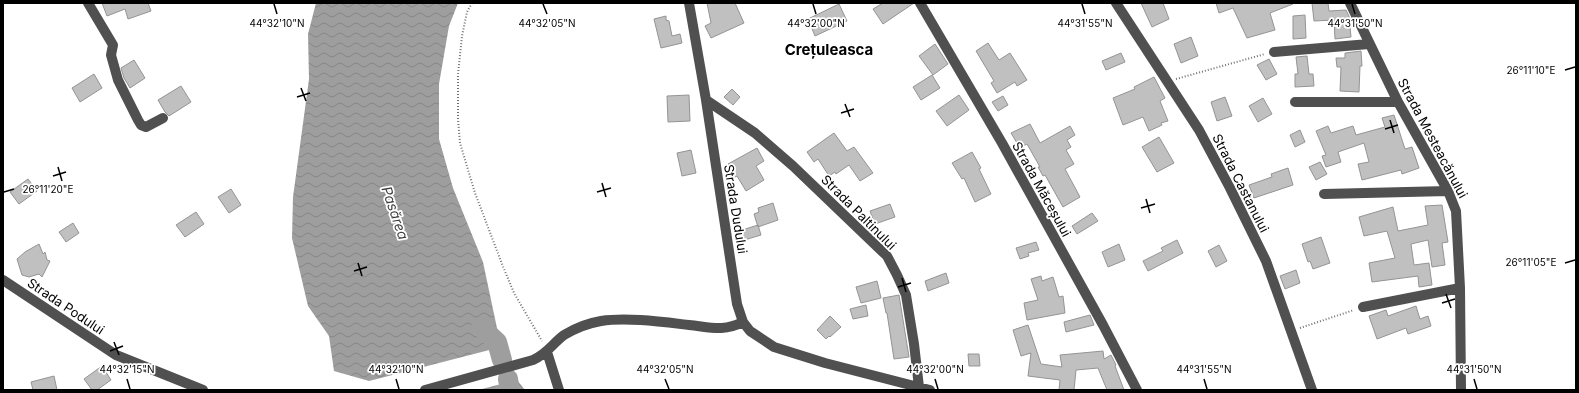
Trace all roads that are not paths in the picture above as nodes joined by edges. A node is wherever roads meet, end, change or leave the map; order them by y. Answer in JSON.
{"nodes":[{"id":1,"x":88,"y":3,"type":"edge"},
{"id":2,"x":689,"y":3,"type":"edge"},
{"id":3,"x":920,"y":3,"type":"edge"},
{"id":4,"x":1116,"y":3,"type":"edge"},
{"id":5,"x":1350,"y":3,"type":"edge"},
{"id":6,"x":1369,"y":44,"type":"junction"},
{"id":7,"x":1274,"y":52,"type":"road end"},
{"id":8,"x":706,"y":100,"type":"junction"},
{"id":9,"x":1296,"y":102,"type":"dead end"},
{"id":10,"x":1398,"y":102,"type":"junction"},
{"id":11,"x":163,"y":118,"type":"dead end"},
{"id":12,"x":1448,"y":191,"type":"junction"},
{"id":13,"x":1324,"y":194,"type":"dead end"},
{"id":14,"x":3,"y":280,"type":"edge"},
{"id":15,"x":1460,"y":288,"type":"junction"},
{"id":16,"x":1363,"y":307,"type":"road end"},
{"id":17,"x":743,"y":322,"type":"junction"},
{"id":18,"x":547,"y":352,"type":"junction"},
{"id":19,"x":919,"y":387,"type":"junction"},
{"id":20,"x":203,"y":390,"type":"edge"},
{"id":21,"x":425,"y":390,"type":"edge"},
{"id":22,"x":559,"y":390,"type":"edge"},
{"id":23,"x":930,"y":390,"type":"edge"},
{"id":24,"x":1137,"y":390,"type":"edge"},
{"id":25,"x":1312,"y":390,"type":"edge"},
{"id":26,"x":1460,"y":390,"type":"edge"}],
"edges":[{"from":1,"to":11,"type":"street"},
{"from":2,"to":8,"type":"street","name":"Strada Dudului"},
{"from":3,"to":24,"type":"street","name":"Strada Măceșului"},
{"from":4,"to":25,"type":"street","name":"Strada Castanului"},
{"from":5,"to":6,"type":"street","name":"Strada Mesteacănului"},
{"from":6,"to":7,"type":"street"},
{"from":6,"to":10,"type":"street","name":"Strada Mesteacănului"},
{"from":8,"to":17,"type":"street","name":"Strada Dudului"},
{"from":8,"to":19,"type":"street","name":"Strada Paltinului"},
{"from":9,"to":10,"type":"street"},
{"from":10,"to":12,"type":"street","name":"Strada Mesteacănului"},
{"from":12,"to":13,"type":"street"},
{"from":12,"to":15,"type":"street","name":"Strada Mesteacănului"},
{"from":14,"to":20,"type":"street","name":"Strada Podului"},
{"from":15,"to":16,"type":"street"},
{"from":15,"to":26,"type":"street","name":"Strada Mesteacănului"},
{"from":17,"to":18,"type":"street"},
{"from":17,"to":19,"type":"street","name":"Strada Dudului"},
{"from":18,"to":21,"type":"street"},
{"from":18,"to":22,"type":"street"},
{"from":19,"to":23,"type":"street","name":"Strada Dudului"}]}
